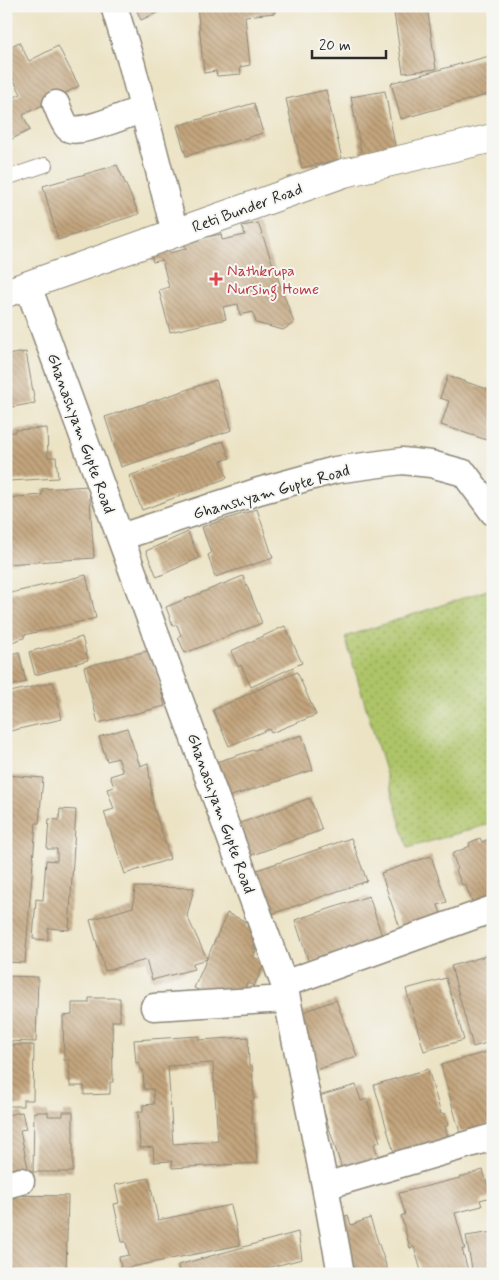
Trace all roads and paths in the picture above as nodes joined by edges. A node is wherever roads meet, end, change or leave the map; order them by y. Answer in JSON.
{"nodes":[{"id":1,"x":114,"y":6,"type":"edge"},
{"id":2,"x":56,"y":104,"type":"dead end"},
{"id":3,"x":142,"y":109,"type":"junction"},
{"id":4,"x":493,"y":138,"type":"edge"},
{"id":5,"x":45,"y":165,"type":"dead end"},
{"id":6,"x":6,"y":178,"type":"edge"},
{"id":7,"x":175,"y":233,"type":"junction"},
{"id":8,"x":17,"y":289,"type":"edge"},
{"id":9,"x":493,"y":512,"type":"edge"},
{"id":10,"x":121,"y":537,"type":"junction"},
{"id":11,"x":493,"y":909,"type":"edge"},
{"id":12,"x":286,"y":991,"type":"junction"},
{"id":13,"x":154,"y":1007,"type":"dead end"},
{"id":14,"x":493,"y":1137,"type":"edge"},
{"id":15,"x":325,"y":1186,"type":"junction"},
{"id":16,"x":341,"y":1274,"type":"edge"}],
"edges":[{"from":1,"to":3,"type":"street"},
{"from":2,"to":3,"type":"street"},
{"from":3,"to":7,"type":"street"},
{"from":4,"to":7,"type":"street","name":"Reti Bunder Road"},
{"from":5,"to":6,"type":"lane"},
{"from":7,"to":8,"type":"street","name":"Reti Bunder Road"},
{"from":8,"to":10,"type":"street","name":"Ghanashyam Gupte Road"},
{"from":9,"to":10,"type":"street","name":"Ghanshyam Gupte Road"},
{"from":10,"to":12,"type":"street","name":"Ghanashyam Gupte Road"},
{"from":11,"to":12,"type":"street"},
{"from":12,"to":13,"type":"street"},
{"from":12,"to":15,"type":"street","name":"Ghanashyam Gupte Road"},
{"from":14,"to":15,"type":"street"},
{"from":15,"to":16,"type":"street","name":"Ghanashyam Gupte Road"}]}
